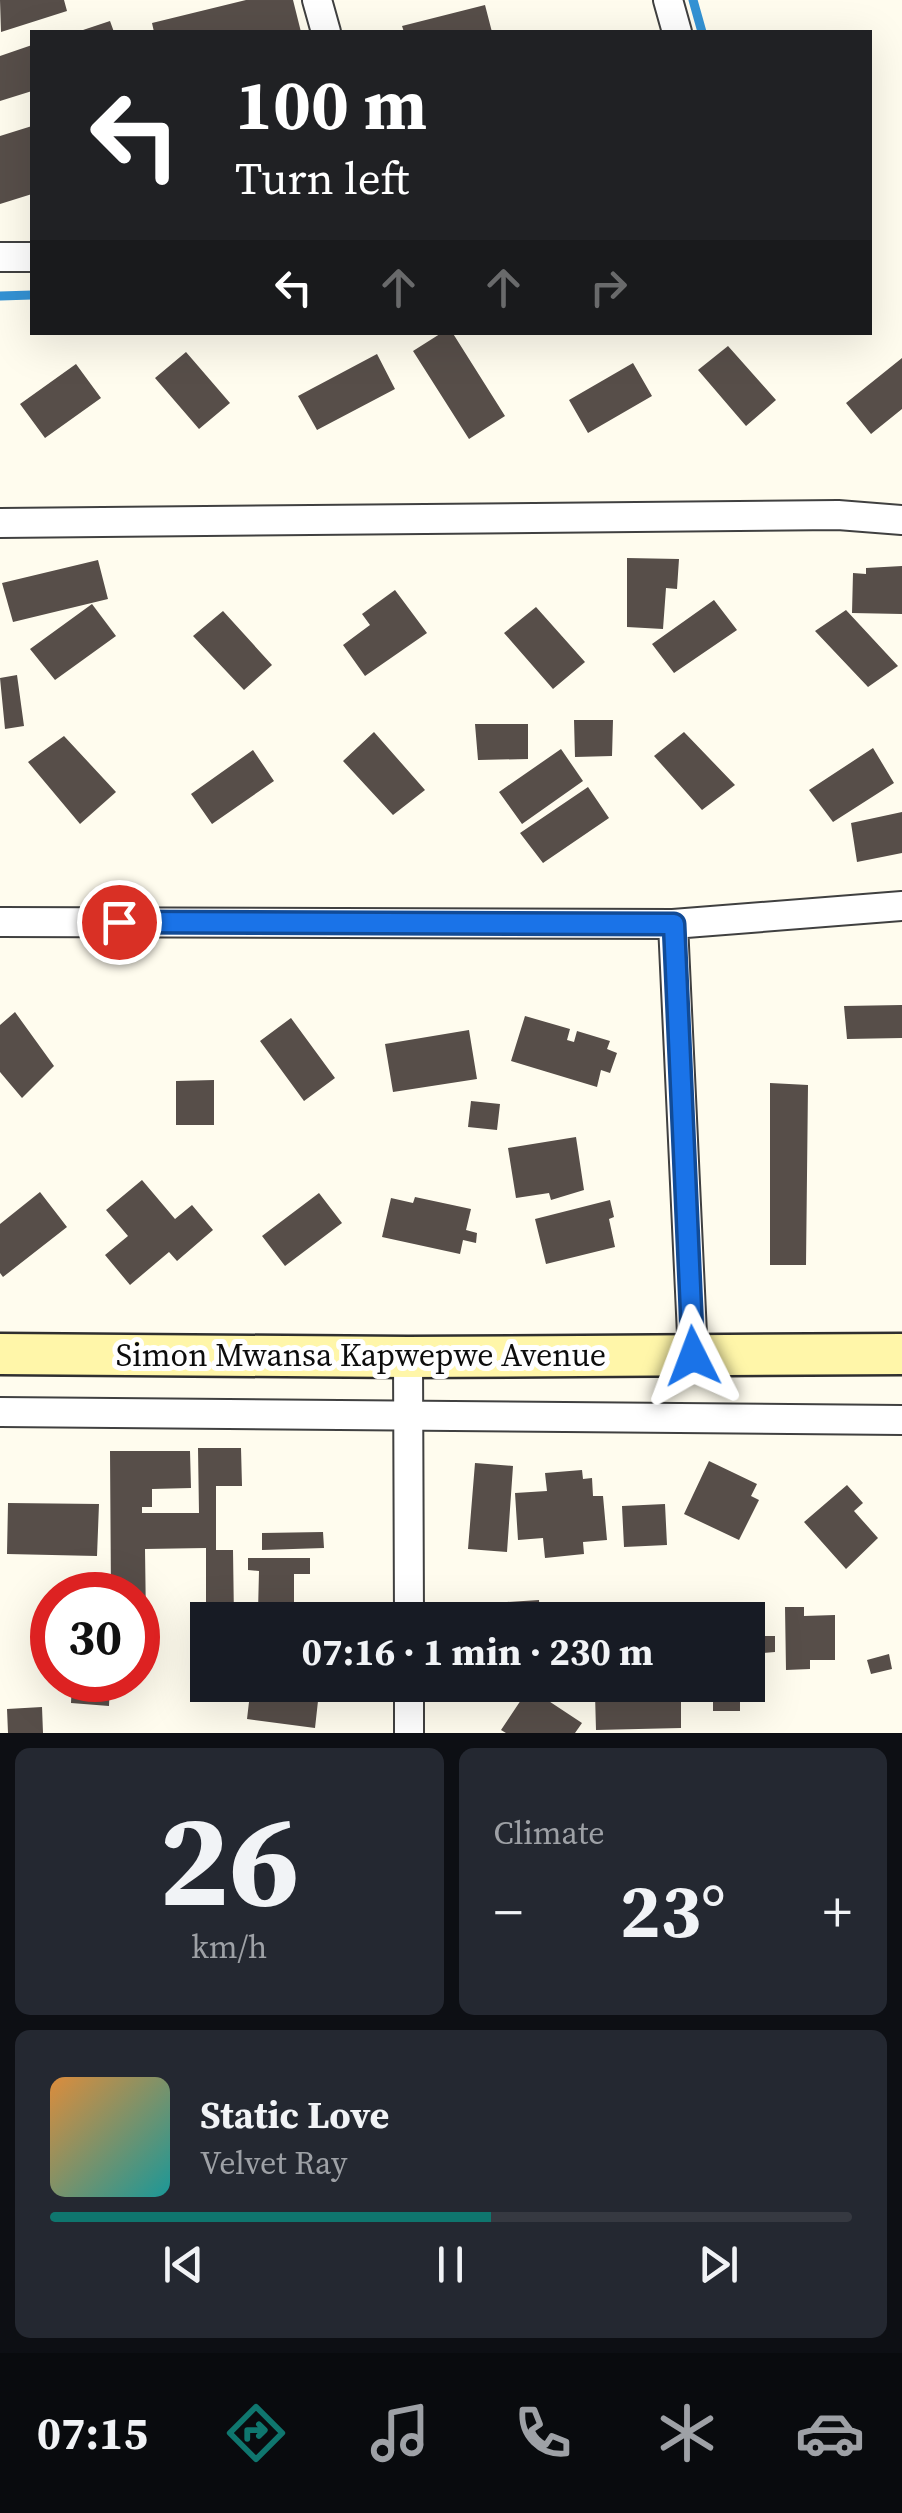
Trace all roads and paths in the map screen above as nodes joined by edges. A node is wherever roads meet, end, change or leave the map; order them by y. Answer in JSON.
{"nodes":[{"id":1,"x":316,"y":0,"type":"edge"},
{"id":2,"x":668,"y":0,"type":"edge"},
{"id":3,"x":325,"y":30,"type":"edge"},
{"id":4,"x":677,"y":30,"type":"edge"},
{"id":5,"x":0,"y":257,"type":"edge"},
{"id":6,"x":30,"y":257,"type":"edge"},
{"id":7,"x":902,"y":520,"type":"edge"},
{"id":8,"x":0,"y":523,"type":"edge"},
{"id":9,"x":902,"y":906,"type":"edge"},
{"id":10,"x":0,"y":922,"type":"edge"},
{"id":11,"x":674,"y":924,"type":"junction"},
{"id":12,"x":0,"y":1354,"type":"edge"},
{"id":13,"x":902,"y":1354,"type":"edge"},
{"id":14,"x":693,"y":1356,"type":"junction"},
{"id":15,"x":408,"y":1357,"type":"junction"},
{"id":16,"x":0,"y":1412,"type":"edge"},
{"id":17,"x":410,"y":1413,"type":"junction"},
{"id":18,"x":902,"y":1420,"type":"edge"},
{"id":19,"x":409,"y":1602,"type":"edge"},
{"id":20,"x":409,"y":1702,"type":"edge"},
{"id":21,"x":408,"y":1733,"type":"edge"}],
"edges":[{"from":1,"to":3,"type":"street"},
{"from":2,"to":4,"type":"street"},
{"from":5,"to":6,"type":"street"},
{"from":7,"to":8,"type":"street"},
{"from":9,"to":11,"type":"street"},
{"from":10,"to":11,"type":"street"},
{"from":11,"to":14,"type":"street"},
{"from":12,"to":15,"type":"main road","name":"Simon Mwansa Kapwepwe Avenue"},
{"from":13,"to":14,"type":"main road","name":"Simon Mwansa Kapwepwe Avenue"},
{"from":14,"to":15,"type":"main road","name":"Simon Mwansa Kapwepwe Avenue"},
{"from":15,"to":17,"type":"street"},
{"from":16,"to":17,"type":"street"},
{"from":17,"to":18,"type":"street"},
{"from":17,"to":19,"type":"street"},
{"from":20,"to":21,"type":"street"}]}
